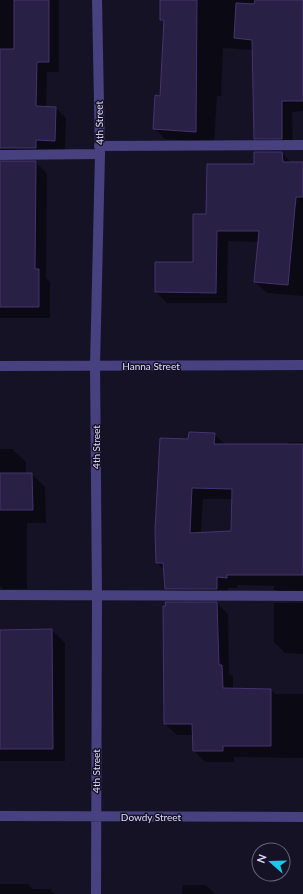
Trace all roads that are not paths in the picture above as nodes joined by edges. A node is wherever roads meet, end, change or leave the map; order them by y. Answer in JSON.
{"nodes":[{"id":1,"x":97,"y":0,"type":"edge"},
{"id":2,"x":303,"y":145,"type":"edge"},
{"id":3,"x":99,"y":150,"type":"junction"},
{"id":4,"x":0,"y":154,"type":"edge"},
{"id":5,"x":0,"y":366,"type":"edge"},
{"id":6,"x":95,"y":366,"type":"junction"},
{"id":7,"x":303,"y":366,"type":"edge"},
{"id":8,"x":97,"y":594,"type":"junction"},
{"id":9,"x":0,"y":595,"type":"edge"},
{"id":10,"x":303,"y":596,"type":"edge"},
{"id":11,"x":0,"y":816,"type":"edge"},
{"id":12,"x":95,"y":817,"type":"junction"},
{"id":13,"x":303,"y":817,"type":"edge"},
{"id":14,"x":96,"y":894,"type":"edge"}],
"edges":[{"from":1,"to":3,"type":"street","name":"4th Street"},
{"from":2,"to":3,"type":"street"},
{"from":3,"to":4,"type":"street"},
{"from":3,"to":6,"type":"street","name":"4th Street"},
{"from":5,"to":6,"type":"street","name":"Hanna Street"},
{"from":6,"to":7,"type":"street","name":"Hanna Street"},
{"from":6,"to":8,"type":"street","name":"4th Street"},
{"from":8,"to":9,"type":"street"},
{"from":8,"to":10,"type":"street"},
{"from":8,"to":12,"type":"street","name":"4th Street"},
{"from":11,"to":12,"type":"street","name":"Dowdy Street"},
{"from":12,"to":13,"type":"street","name":"Dowdy Street"},
{"from":12,"to":14,"type":"street","name":"4th Street"}]}
